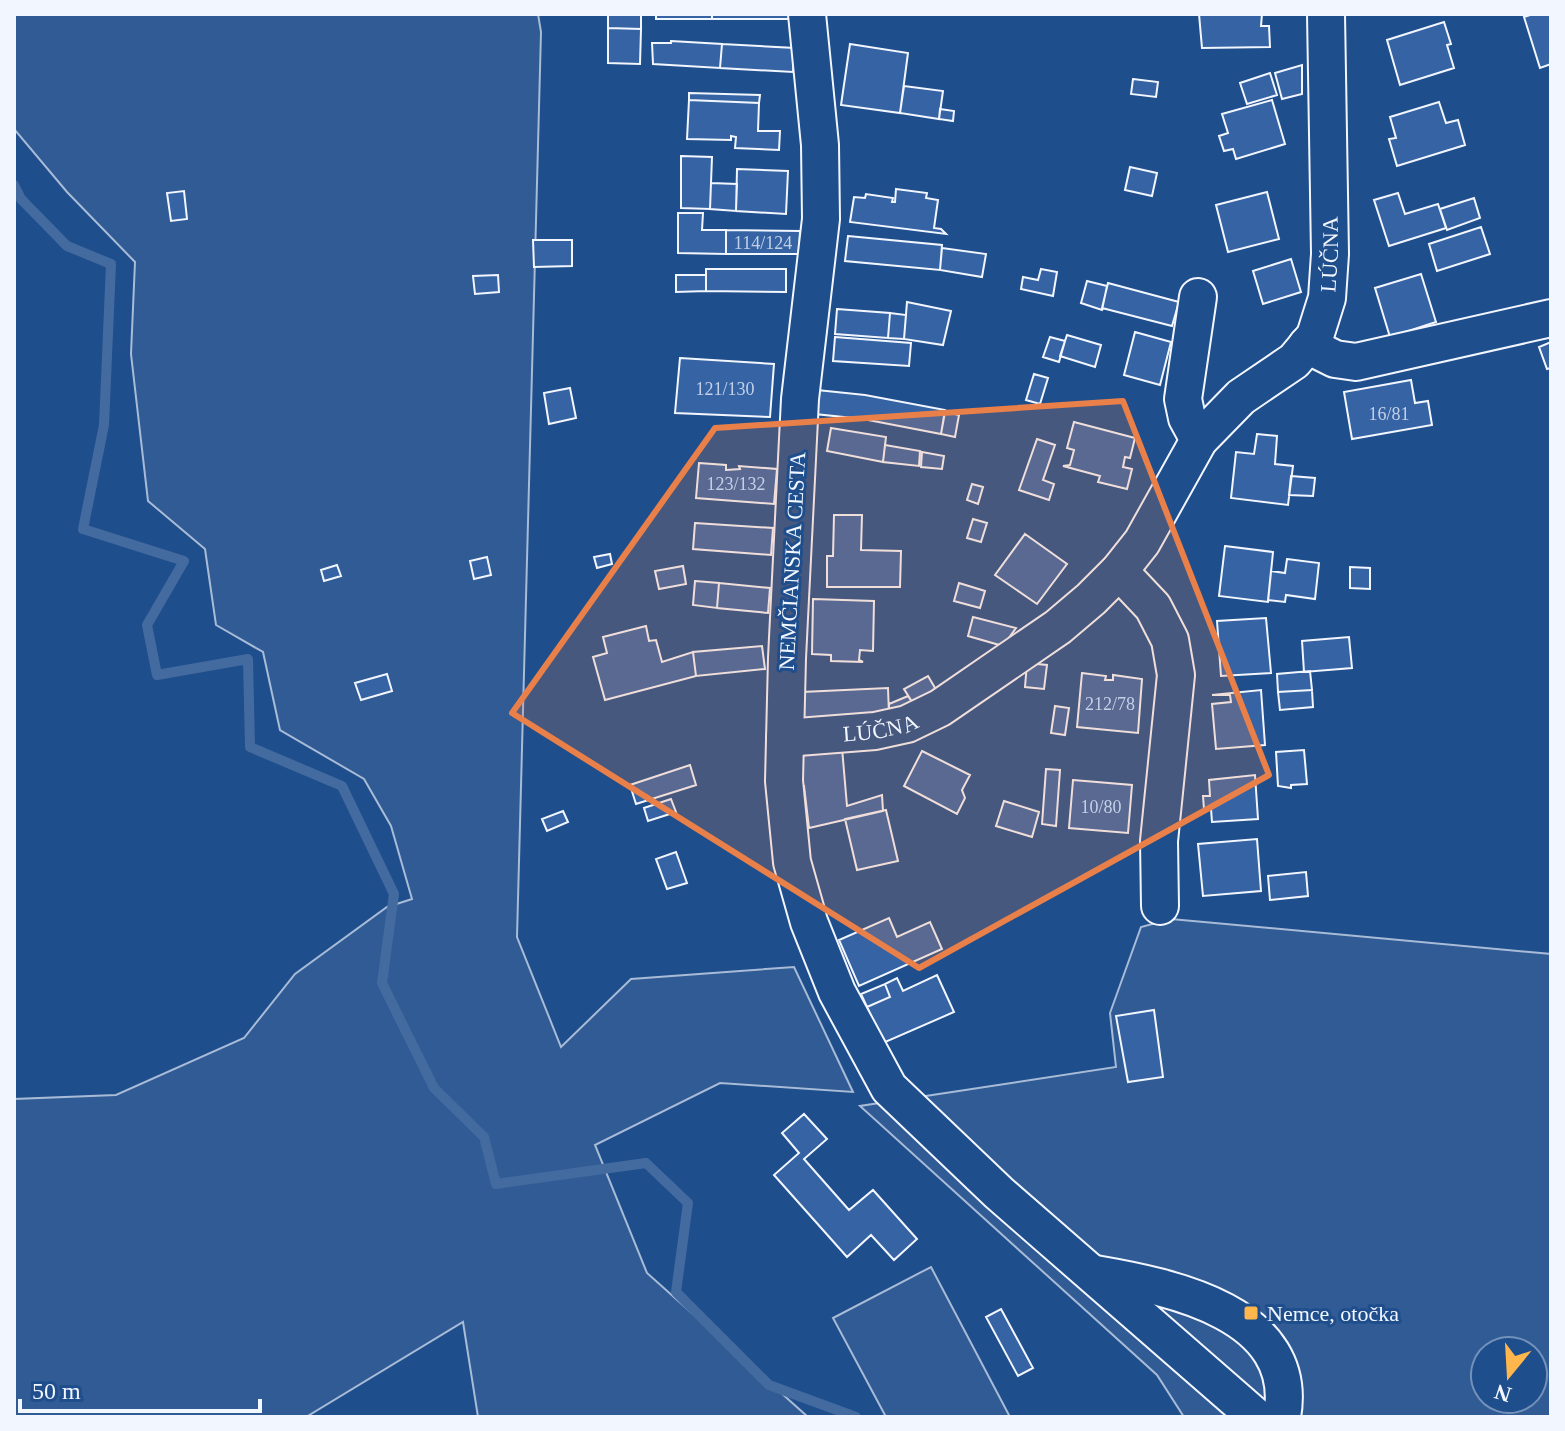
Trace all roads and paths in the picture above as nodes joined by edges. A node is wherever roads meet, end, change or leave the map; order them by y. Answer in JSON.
{"nodes":[{"id":1,"x":807,"y":14,"type":"edge"},
{"id":2,"x":1326,"y":14,"type":"edge"},
{"id":3,"x":1198,"y":297,"type":"dead end"},
{"id":4,"x":1551,"y":318,"type":"edge"},
{"id":5,"x":1307,"y":345,"type":"junction"},
{"id":6,"x":1199,"y":440,"type":"junction"},
{"id":7,"x":1119,"y":571,"type":"junction"},
{"id":8,"x":785,"y":738,"type":"junction"},
{"id":9,"x":1160,"y":906,"type":"dead end"},
{"id":10,"x":1093,"y":1274,"type":"junction"},
{"id":11,"x":1256,"y":1417,"type":"edge"},
{"id":12,"x":1282,"y":1417,"type":"edge"}],
"edges":[{"from":1,"to":8,"type":"street","name":"NEMČIANSKA CESTA"},
{"from":2,"to":5,"type":"street","name":"LÚČNA"},
{"from":3,"to":6,"type":"street"},
{"from":4,"to":5,"type":"street"},
{"from":5,"to":6,"type":"street","name":"LÚČNA"},
{"from":6,"to":7,"type":"street","name":"LÚČNA"},
{"from":7,"to":8,"type":"street","name":"LÚČNA"},
{"from":7,"to":9,"type":"street"},
{"from":8,"to":10,"type":"street","name":"NEMČIANSKA CESTA"},
{"from":10,"to":11,"type":"street","name":"NEMČIANSKA CESTA"},
{"from":10,"to":12,"type":"street"}]}
